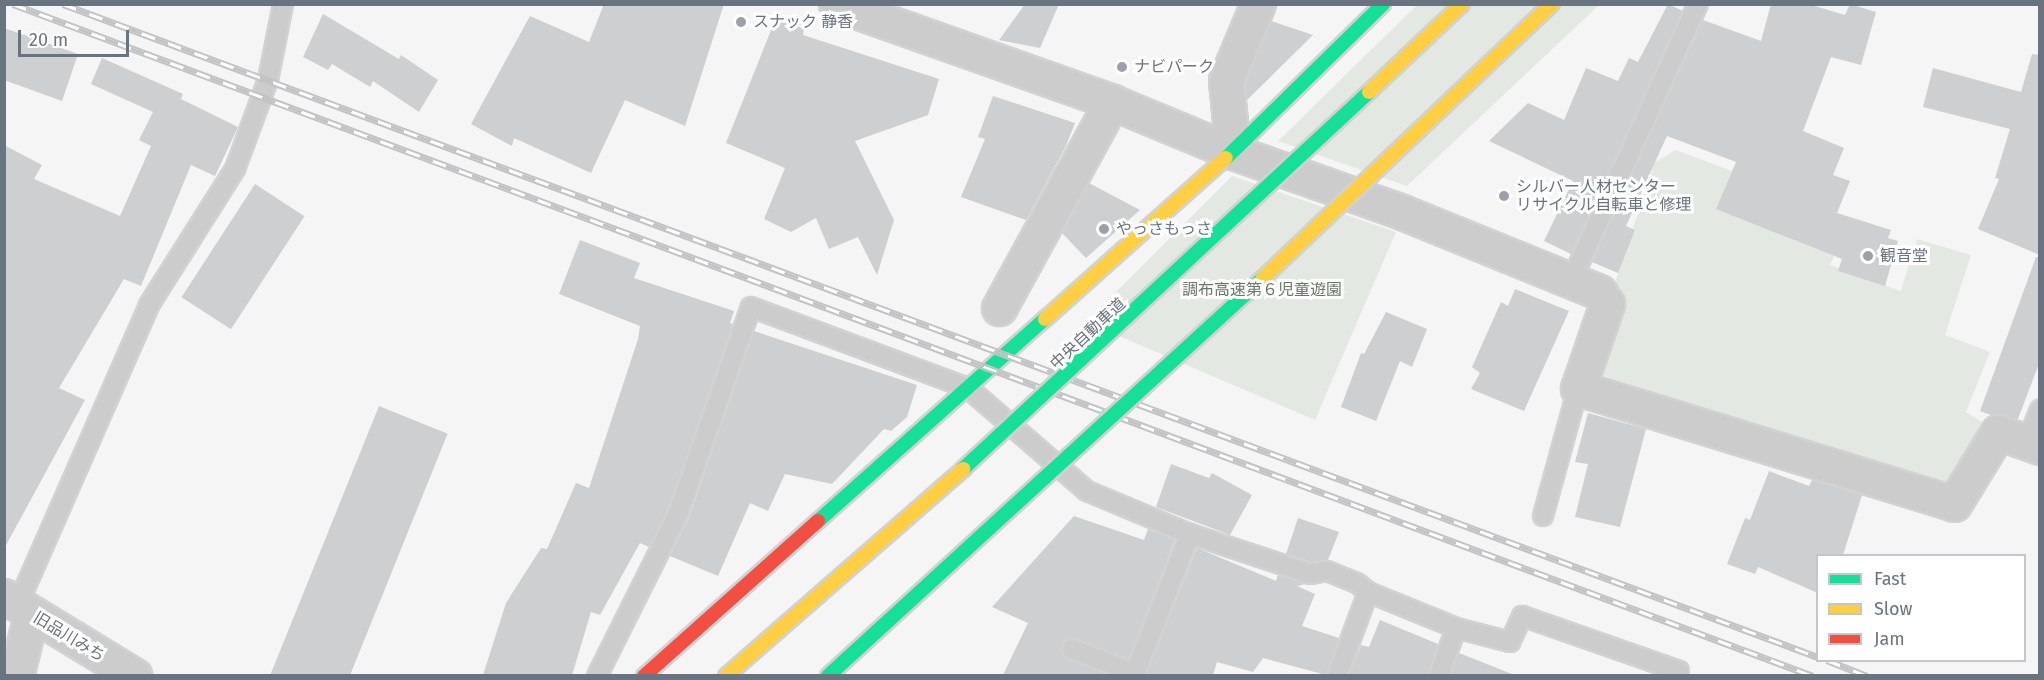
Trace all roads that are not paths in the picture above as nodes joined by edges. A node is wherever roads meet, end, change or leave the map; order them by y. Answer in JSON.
{"nodes":[{"id":1,"x":836,"y":4,"type":"edge"},
{"id":2,"x":1258,"y":4,"type":"edge"},
{"id":3,"x":1383,"y":4,"type":"edge"},
{"id":4,"x":1462,"y":4,"type":"edge"},
{"id":5,"x":1552,"y":4,"type":"edge"},
{"id":6,"x":1698,"y":4,"type":"edge"},
{"id":7,"x":279,"y":8,"type":"edge"},
{"id":8,"x":1112,"y":102,"type":"junction"},
{"id":9,"x":1233,"y":152,"type":"junction"},
{"id":10,"x":1572,"y":279,"type":"junction"},
{"id":11,"x":999,"y":308,"type":"dead end"},
{"id":12,"x":968,"y":388,"type":"junction"},
{"id":13,"x":1578,"y":388,"type":"junction"},
{"id":14,"x":2040,"y":409,"type":"edge"},
{"id":15,"x":2033,"y":444,"type":"edge"},
{"id":16,"x":1543,"y":516,"type":"dead end"},
{"id":17,"x":1190,"y":534,"type":"junction"},
{"id":18,"x":1368,"y":592,"type":"junction"},
{"id":19,"x":18,"y":605,"type":"edge"},
{"id":20,"x":1456,"y":628,"type":"junction"},
{"id":21,"x":1072,"y":649,"type":"dead end"},
{"id":22,"x":1134,"y":674,"type":"edge"},
{"id":23,"x":16,"y":675,"type":"edge"},
{"id":24,"x":135,"y":675,"type":"edge"},
{"id":25,"x":597,"y":675,"type":"edge"},
{"id":26,"x":644,"y":675,"type":"edge"},
{"id":27,"x":726,"y":675,"type":"edge"},
{"id":28,"x":828,"y":675,"type":"edge"},
{"id":29,"x":1337,"y":675,"type":"edge"},
{"id":30,"x":1439,"y":675,"type":"edge"},
{"id":31,"x":1678,"y":675,"type":"edge"}],
"edges":[{"from":1,"to":8,"type":"street"},
{"from":2,"to":9,"type":"street"},
{"from":3,"to":9,"type":"main road"},
{"from":4,"to":27,"type":"main road","name":"中央自動車道","bridge":true},
{"from":5,"to":28,"type":"main road","bridge":true},
{"from":6,"to":10,"type":"lane"},
{"from":7,"to":19,"type":"lane"},
{"from":8,"to":9,"type":"street"},
{"from":8,"to":11,"type":"street"},
{"from":9,"to":10,"type":"street"},
{"from":9,"to":12,"type":"main road"},
{"from":10,"to":13,"type":"street"},
{"from":12,"to":17,"type":"lane"},
{"from":12,"to":25,"type":"lane"},
{"from":12,"to":26,"type":"main road"},
{"from":13,"to":15,"type":"street"},
{"from":13,"to":16,"type":"lane"},
{"from":14,"to":15,"type":"lane"},
{"from":17,"to":18,"type":"lane"},
{"from":17,"to":22,"type":"lane"},
{"from":18,"to":20,"type":"lane"},
{"from":18,"to":29,"type":"lane"},
{"from":19,"to":23,"type":"street"},
{"from":19,"to":24,"type":"street","name":"旧品川みち"},
{"from":20,"to":30,"type":"lane"},
{"from":20,"to":31,"type":"lane"},
{"from":21,"to":22,"type":"lane"}]}
